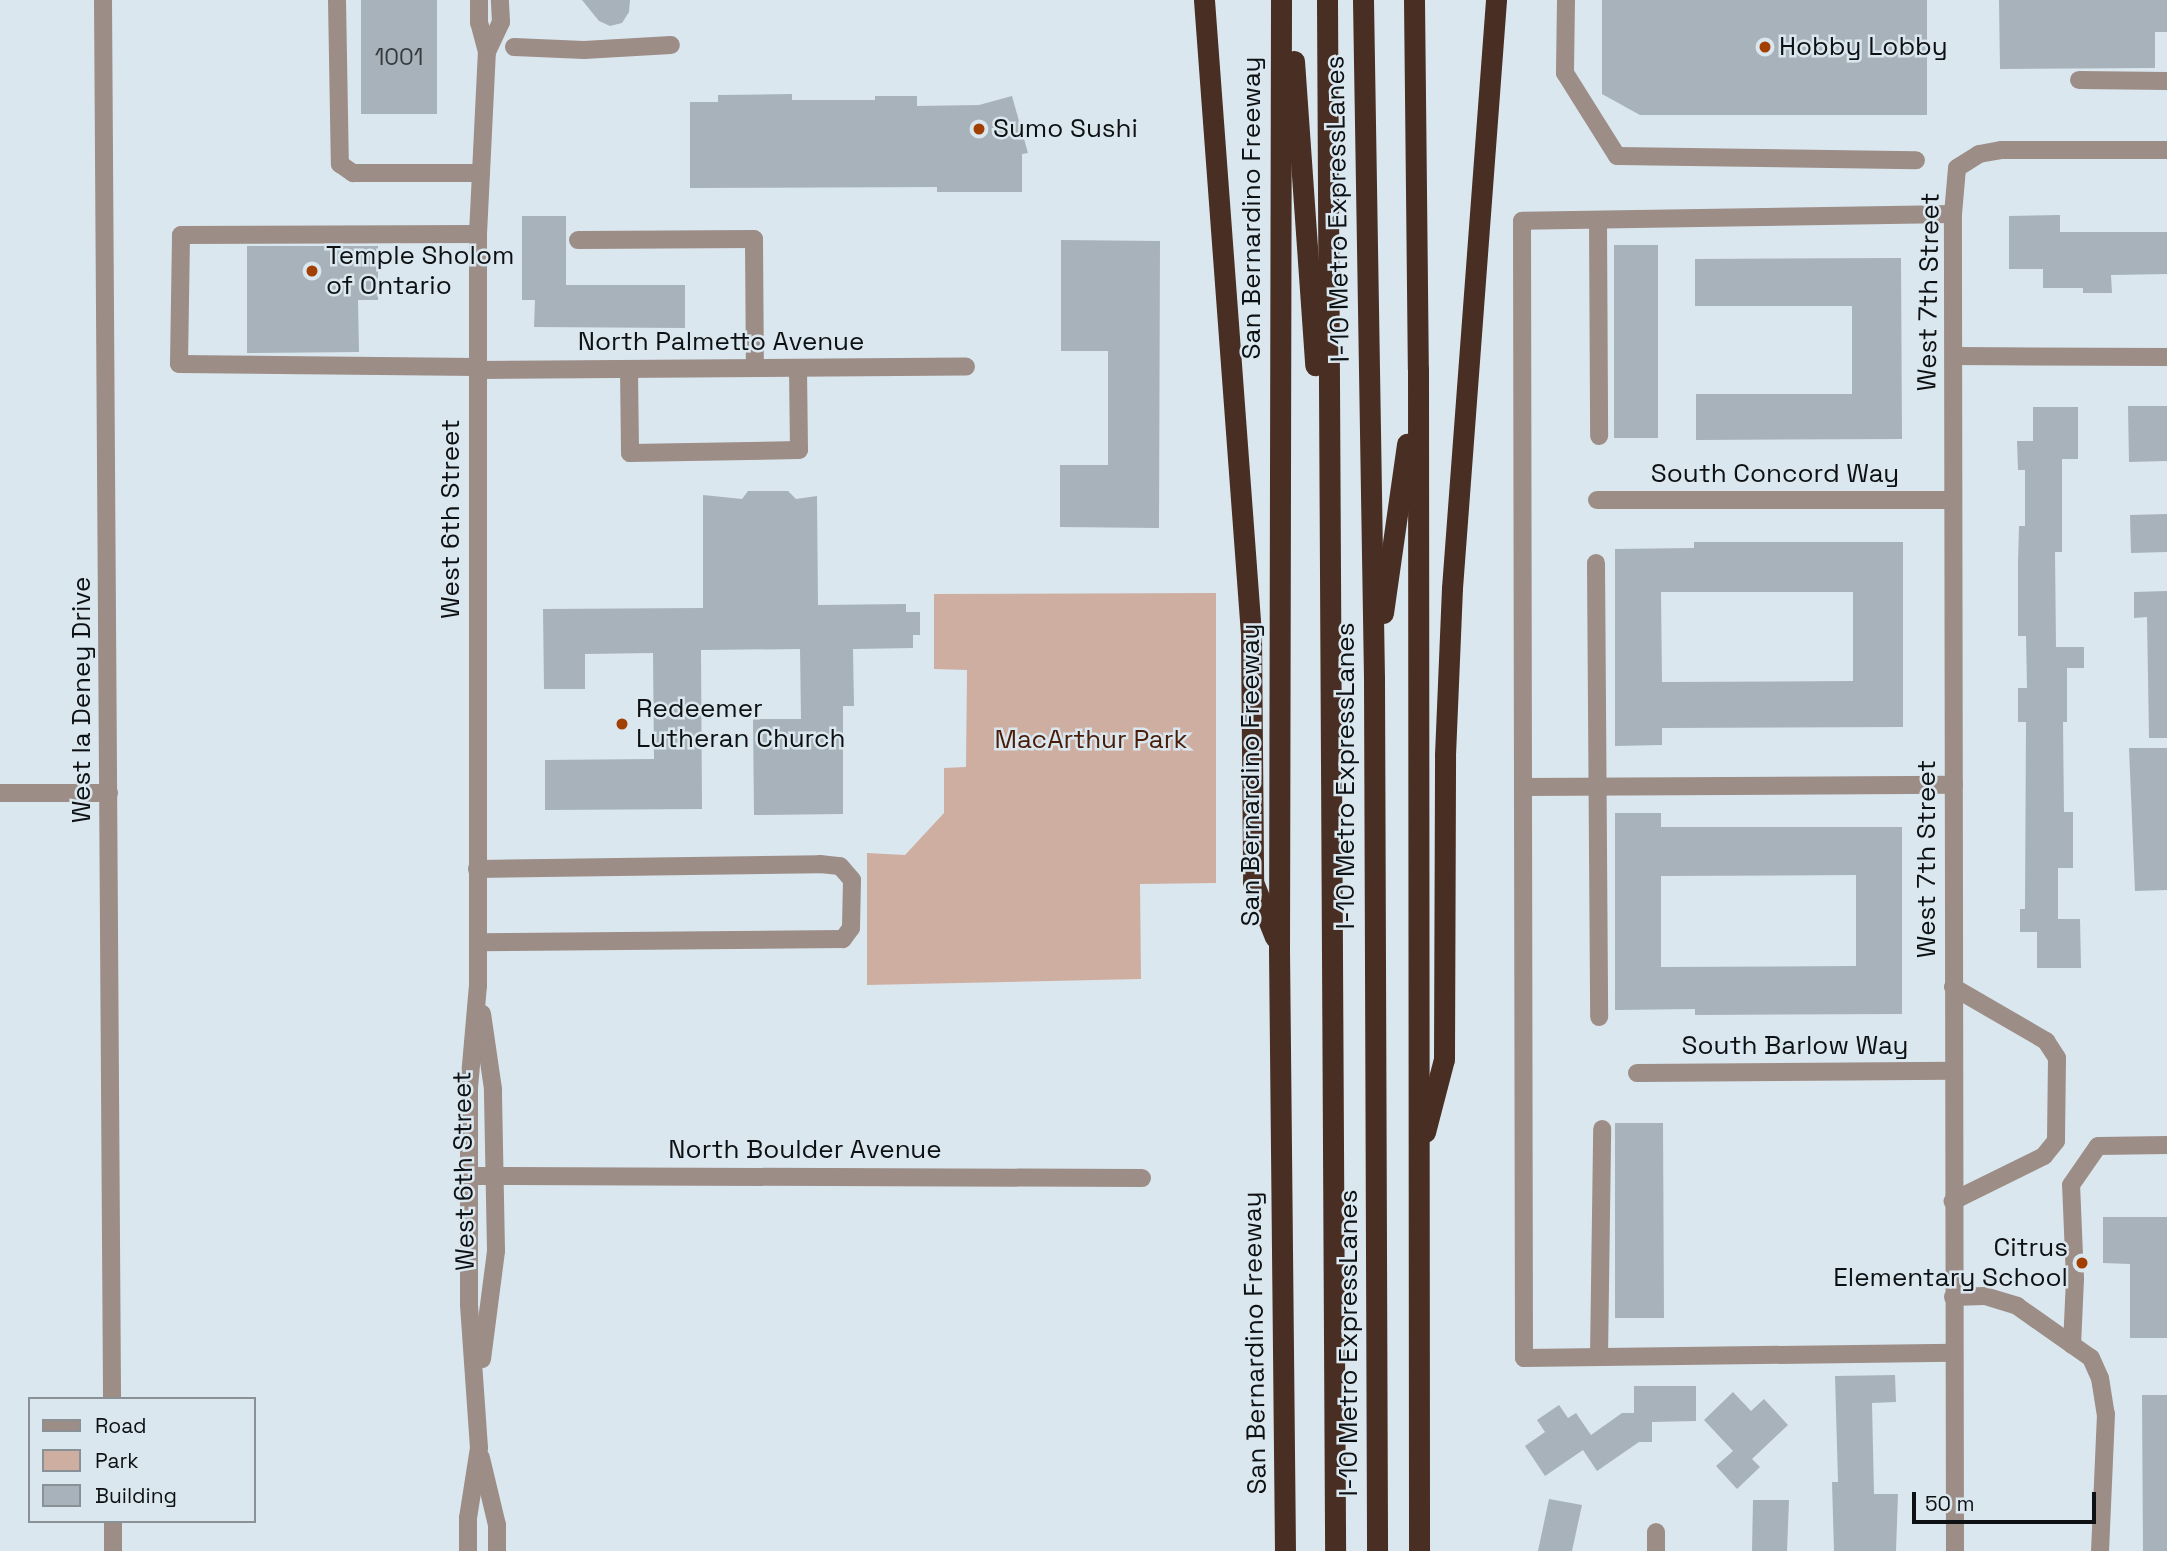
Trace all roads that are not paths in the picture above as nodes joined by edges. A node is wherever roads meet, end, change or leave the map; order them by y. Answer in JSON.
{"nodes":[{"id":1,"x":103,"y":0,"type":"edge"},
{"id":2,"x":337,"y":0,"type":"edge"},
{"id":3,"x":479,"y":0,"type":"edge"},
{"id":4,"x":500,"y":0,"type":"edge"},
{"id":5,"x":1204,"y":0,"type":"edge"},
{"id":6,"x":1281,"y":0,"type":"edge"},
{"id":7,"x":1289,"y":0,"type":"edge"},
{"id":8,"x":1327,"y":0,"type":"edge"},
{"id":9,"x":1363,"y":0,"type":"edge"},
{"id":10,"x":1414,"y":0,"type":"edge"},
{"id":11,"x":1496,"y":0,"type":"edge"},
{"id":12,"x":1566,"y":0,"type":"edge"},
{"id":13,"x":671,"y":45,"type":"dead end"},
{"id":14,"x":514,"y":47,"type":"dead end"},
{"id":15,"x":487,"y":52,"type":"junction"},
{"id":16,"x":2079,"y":80,"type":"dead end"},
{"id":17,"x":2167,"y":80,"type":"edge"},
{"id":18,"x":2167,"y":150,"type":"edge"},
{"id":19,"x":1916,"y":160,"type":"dead end"},
{"id":20,"x":481,"y":173,"type":"junction"},
{"id":21,"x":1953,"y":214,"type":"junction"},
{"id":22,"x":1598,"y":219,"type":"junction"},
{"id":23,"x":478,"y":234,"type":"junction"},
{"id":24,"x":578,"y":240,"type":"dead end"},
{"id":25,"x":1954,"y":356,"type":"junction"},
{"id":26,"x":2167,"y":357,"type":"edge"},
{"id":27,"x":965,"y":367,"type":"dead end"},
{"id":28,"x":477,"y":368,"type":"junction"},
{"id":29,"x":755,"y":368,"type":"junction"},
{"id":30,"x":798,"y":368,"type":"junction"},
{"id":31,"x":629,"y":369,"type":"junction"},
{"id":32,"x":1418,"y":369,"type":"junction"},
{"id":33,"x":1600,"y":436,"type":"dead end"},
{"id":34,"x":1597,"y":500,"type":"dead end"},
{"id":35,"x":1953,"y":500,"type":"junction"},
{"id":36,"x":1596,"y":563,"type":"dead end"},
{"id":37,"x":1329,"y":564,"type":"junction"},
{"id":38,"x":1374,"y":678,"type":"junction"},
{"id":39,"x":1954,"y":785,"type":"junction"},
{"id":40,"x":1596,"y":786,"type":"junction"},
{"id":41,"x":1522,"y":787,"type":"junction"},
{"id":42,"x":0,"y":793,"type":"edge"},
{"id":43,"x":108,"y":793,"type":"junction"},
{"id":44,"x":477,"y":869,"type":"junction"},
{"id":45,"x":478,"y":942,"type":"junction"},
{"id":46,"x":1279,"y":949,"type":"junction"},
{"id":47,"x":478,"y":986,"type":"junction"},
{"id":48,"x":1953,"y":987,"type":"junction"},
{"id":49,"x":1599,"y":1017,"type":"dead end"},
{"id":50,"x":1952,"y":1071,"type":"junction"},
{"id":51,"x":1637,"y":1073,"type":"dead end"},
{"id":52,"x":1602,"y":1129,"type":"dead end"},
{"id":53,"x":2167,"y":1145,"type":"edge"},
{"id":54,"x":1417,"y":1161,"type":"junction"},
{"id":55,"x":469,"y":1176,"type":"junction"},
{"id":56,"x":495,"y":1176,"type":"junction"},
{"id":57,"x":1142,"y":1178,"type":"dead end"},
{"id":58,"x":1953,"y":1201,"type":"junction"},
{"id":59,"x":1953,"y":1297,"type":"junction"},
{"id":60,"x":2072,"y":1345,"type":"junction"},
{"id":61,"x":1954,"y":1353,"type":"junction"},
{"id":62,"x":1600,"y":1357,"type":"junction"},
{"id":63,"x":112,"y":1397,"type":"edge"},
{"id":64,"x":477,"y":1397,"type":"junction"},
{"id":65,"x":479,"y":1448,"type":"junction"},
{"id":66,"x":113,"y":1523,"type":"edge"},
{"id":67,"x":1656,"y":1532,"type":"dead end"},
{"id":68,"x":113,"y":1551,"type":"edge"},
{"id":69,"x":468,"y":1551,"type":"edge"},
{"id":70,"x":497,"y":1551,"type":"edge"},
{"id":71,"x":1285,"y":1551,"type":"edge"},
{"id":72,"x":1335,"y":1551,"type":"edge"},
{"id":73,"x":1377,"y":1551,"type":"edge"},
{"id":74,"x":1419,"y":1551,"type":"edge"},
{"id":75,"x":1656,"y":1551,"type":"edge"},
{"id":76,"x":1955,"y":1551,"type":"edge"},
{"id":77,"x":2100,"y":1551,"type":"edge"}],
"edges":[{"from":1,"to":43,"type":"street","name":"West la Deney Drive"},
{"from":2,"to":20,"type":"street"},
{"from":3,"to":15,"type":"street","name":"West 6th Street"},
{"from":4,"to":15,"type":"street","name":"West 6th Street"},
{"from":5,"to":46,"type":"highway"},
{"from":6,"to":46,"type":"highway","name":"San Bernardino Freeway"},
{"from":7,"to":37,"type":"highway"},
{"from":8,"to":37,"type":"highway","name":"I-10 Metro ExpressLanes"},
{"from":9,"to":38,"type":"highway","name":"I-10 Metro ExpressLanes"},
{"from":10,"to":32,"type":"highway"},
{"from":11,"to":54,"type":"highway"},
{"from":12,"to":19,"type":"street"},
{"from":13,"to":14,"type":"street"},
{"from":15,"to":20,"type":"street","name":"West 6th Street"},
{"from":16,"to":17,"type":"street"},
{"from":18,"to":21,"type":"street","name":"West 7th Street"},
{"from":20,"to":23,"type":"street","name":"West 6th Street"},
{"from":21,"to":22,"type":"street"},
{"from":21,"to":25,"type":"street","name":"West 7th Street"},
{"from":22,"to":33,"type":"street"},
{"from":22,"to":41,"type":"street"},
{"from":23,"to":28,"type":"street","name":"West 6th Street"},
{"from":23,"to":28,"type":"street","name":"North Palmetto Avenue"},
{"from":24,"to":29,"type":"street"},
{"from":25,"to":26,"type":"street"},
{"from":25,"to":35,"type":"street","name":"West 7th Street"},
{"from":27,"to":30,"type":"street","name":"North Palmetto Avenue"},
{"from":28,"to":31,"type":"street","name":"North Palmetto Avenue"},
{"from":28,"to":44,"type":"street","name":"West 6th Street"},
{"from":29,"to":30,"type":"street","name":"North Palmetto Avenue"},
{"from":29,"to":31,"type":"street","name":"North Palmetto Avenue"},
{"from":30,"to":31,"type":"street"},
{"from":32,"to":38,"type":"highway"},
{"from":32,"to":54,"type":"highway"},
{"from":34,"to":35,"type":"street","name":"South Concord Way"},
{"from":35,"to":39,"type":"street","name":"West 7th Street"},
{"from":36,"to":40,"type":"street"},
{"from":37,"to":72,"type":"highway","name":"I-10 Metro ExpressLanes"},
{"from":38,"to":73,"type":"highway","name":"I-10 Metro ExpressLanes"},
{"from":39,"to":40,"type":"street"},
{"from":39,"to":48,"type":"street","name":"West 7th Street"},
{"from":40,"to":41,"type":"street"},
{"from":40,"to":49,"type":"street"},
{"from":41,"to":62,"type":"street"},
{"from":42,"to":43,"type":"street"},
{"from":43,"to":63,"type":"street","name":"West la Deney Drive"},
{"from":44,"to":45,"type":"street","name":"West 6th Street"},
{"from":44,"to":45,"type":"street"},
{"from":45,"to":47,"type":"street","name":"West 6th Street"},
{"from":46,"to":71,"type":"highway","name":"San Bernardino Freeway"},
{"from":47,"to":55,"type":"street","name":"West 6th Street"},
{"from":47,"to":56,"type":"street","name":"West 6th Street"},
{"from":48,"to":50,"type":"street","name":"West 7th Street"},
{"from":48,"to":58,"type":"street"},
{"from":50,"to":51,"type":"street","name":"South Barlow Way"},
{"from":50,"to":58,"type":"street","name":"West 7th Street"},
{"from":52,"to":62,"type":"street"},
{"from":53,"to":60,"type":"street"},
{"from":54,"to":74,"type":"highway"},
{"from":55,"to":56,"type":"street","name":"North Boulder Avenue"},
{"from":55,"to":64,"type":"street","name":"West 6th Street"},
{"from":56,"to":57,"type":"street","name":"North Boulder Avenue"},
{"from":56,"to":64,"type":"street","name":"West 6th Street"},
{"from":58,"to":59,"type":"street","name":"West 7th Street"},
{"from":59,"to":60,"type":"street"},
{"from":59,"to":61,"type":"street","name":"West 7th Street"},
{"from":60,"to":77,"type":"street"},
{"from":61,"to":62,"type":"street"},
{"from":61,"to":76,"type":"street","name":"West 7th Street"},
{"from":64,"to":65,"type":"street","name":"West 6th Street"},
{"from":65,"to":69,"type":"street","name":"West 6th Street"},
{"from":65,"to":70,"type":"street","name":"West 6th Street"},
{"from":66,"to":68,"type":"street"},
{"from":67,"to":75,"type":"street"}]}
